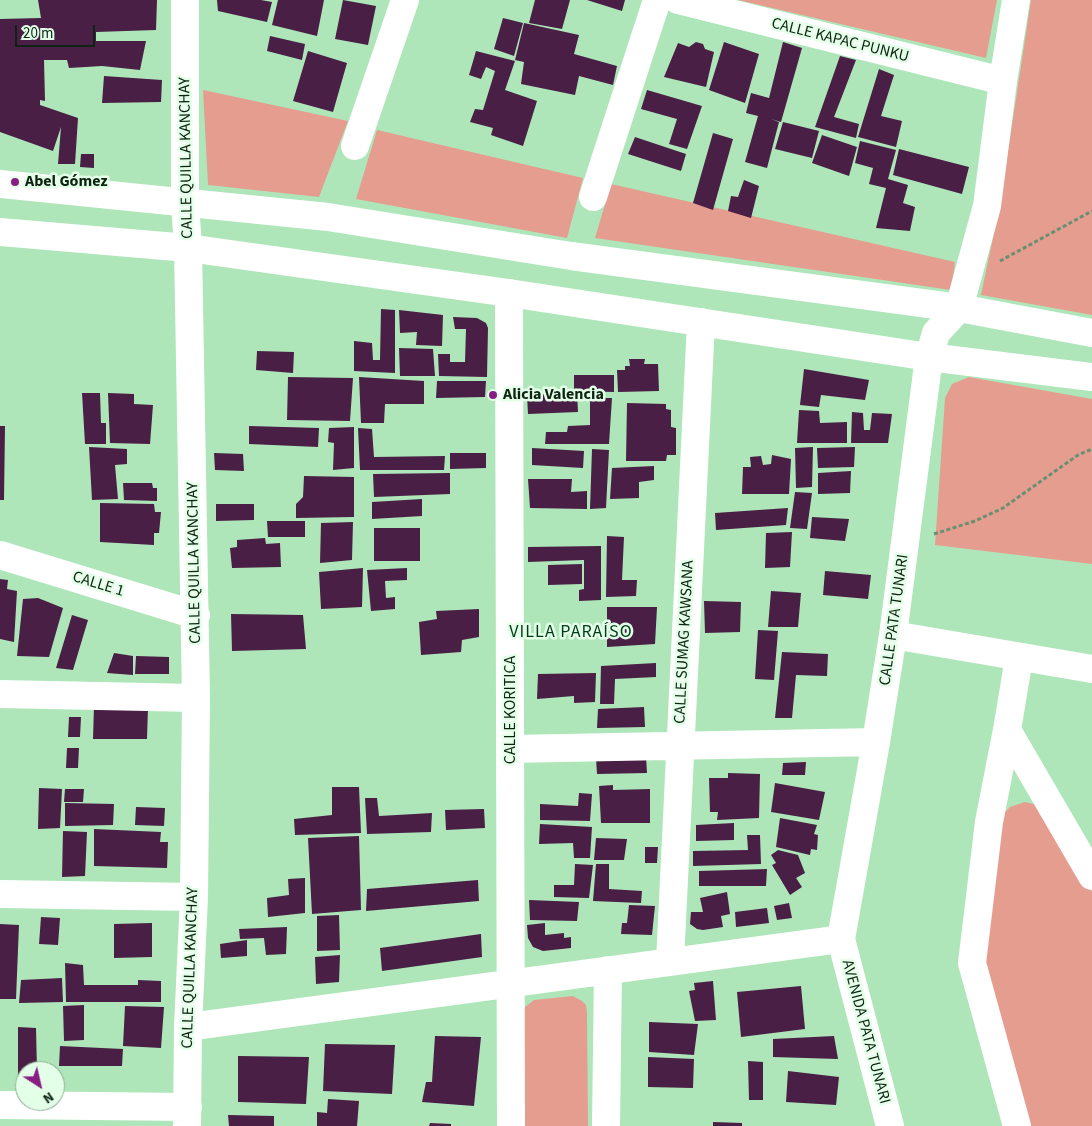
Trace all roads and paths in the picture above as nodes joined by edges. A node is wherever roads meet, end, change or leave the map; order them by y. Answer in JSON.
{"nodes":[{"id":1,"x":185,"y":0,"type":"edge"},
{"id":2,"x":405,"y":0,"type":"edge"},
{"id":3,"x":657,"y":0,"type":"edge"},
{"id":4,"x":678,"y":0,"type":"edge"},
{"id":5,"x":1016,"y":0,"type":"edge"},
{"id":6,"x":1003,"y":81,"type":"junction"},
{"id":7,"x":356,"y":146,"type":"dead end"},
{"id":8,"x":0,"y":184,"type":"edge"},
{"id":9,"x":593,"y":197,"type":"dead end"},
{"id":10,"x":185,"y":203,"type":"junction"},
{"id":11,"x":1092,"y":211,"type":"edge"},
{"id":12,"x":0,"y":232,"type":"edge"},
{"id":13,"x":188,"y":248,"type":"junction"},
{"id":14,"x":968,"y":278,"type":"junction"},
{"id":15,"x":509,"y":293,"type":"junction"},
{"id":16,"x":959,"y":308,"type":"junction"},
{"id":17,"x":701,"y":322,"type":"junction"},
{"id":18,"x":1092,"y":333,"type":"edge"},
{"id":19,"x":929,"y":357,"type":"junction"},
{"id":20,"x":1092,"y":377,"type":"edge"},
{"id":21,"x":1092,"y":449,"type":"edge"},
{"id":22,"x":0,"y":555,"type":"edge"},
{"id":23,"x":904,"y":558,"type":"junction"},
{"id":24,"x":196,"y":615,"type":"junction"},
{"id":25,"x":893,"y":636,"type":"junction"},
{"id":26,"x":1019,"y":658,"type":"junction"},
{"id":27,"x":1092,"y":669,"type":"edge"},
{"id":28,"x":0,"y":694,"type":"edge"},
{"id":29,"x":196,"y":698,"type":"junction"},
{"id":30,"x":1007,"y":730,"type":"junction"},
{"id":31,"x":876,"y":742,"type":"junction"},
{"id":32,"x":680,"y":746,"type":"junction"},
{"id":33,"x":511,"y":749,"type":"junction"},
{"id":34,"x":1092,"y":876,"type":"edge"},
{"id":35,"x":0,"y":894,"type":"edge"},
{"id":36,"x":194,"y":897,"type":"junction"},
{"id":37,"x":841,"y":939,"type":"junction"},
{"id":38,"x":670,"y":962,"type":"junction"},
{"id":39,"x":608,"y":970,"type":"junction"},
{"id":40,"x":510,"y":984,"type":"junction"},
{"id":41,"x":188,"y":1027,"type":"junction"},
{"id":42,"x":0,"y":1105,"type":"edge"},
{"id":43,"x":187,"y":1116,"type":"edge"},
{"id":44,"x":511,"y":1126,"type":"edge"},
{"id":45,"x":606,"y":1126,"type":"edge"},
{"id":46,"x":890,"y":1126,"type":"edge"},
{"id":47,"x":1017,"y":1126,"type":"edge"}],
"edges":[{"from":1,"to":10,"type":"street","name":"CALLE QUILLA KANCHAY"},
{"from":2,"to":7,"type":"street"},
{"from":3,"to":9,"type":"street"},
{"from":4,"to":6,"type":"street","name":"CALLE KAPAC PUNKU"},
{"from":5,"to":6,"type":"street"},
{"from":6,"to":14,"type":"street"},
{"from":8,"to":10,"type":"street"},
{"from":10,"to":13,"type":"street","name":"CALLE QUILLA KANCHAY"},
{"from":10,"to":16,"type":"street"},
{"from":11,"to":14,"type":"path"},
{"from":12,"to":13,"type":"street"},
{"from":13,"to":15,"type":"street"},
{"from":13,"to":24,"type":"street","name":"CALLE QUILLA KANCHAY"},
{"from":14,"to":16,"type":"street"},
{"from":15,"to":17,"type":"street"},
{"from":15,"to":33,"type":"street","name":"CALLE KORITICA"},
{"from":16,"to":18,"type":"street"},
{"from":16,"to":19,"type":"street","name":"CALLE PATA TUNARI"},
{"from":17,"to":19,"type":"street"},
{"from":17,"to":32,"type":"street","name":"CALLE SUMAG KAWSANA"},
{"from":19,"to":20,"type":"street"},
{"from":19,"to":23,"type":"street","name":"CALLE PATA TUNARI"},
{"from":21,"to":23,"type":"path"},
{"from":22,"to":24,"type":"street","name":"CALLE 1"},
{"from":23,"to":25,"type":"street","name":"CALLE PATA TUNARI"},
{"from":24,"to":29,"type":"street","name":"CALLE QUILLA KANCHAY"},
{"from":25,"to":26,"type":"street"},
{"from":25,"to":31,"type":"street","name":"CALLE PATA TUNARI"},
{"from":26,"to":27,"type":"street"},
{"from":26,"to":30,"type":"street"},
{"from":28,"to":29,"type":"street"},
{"from":29,"to":36,"type":"street","name":"CALLE QUILLA KANCHAY"},
{"from":30,"to":34,"type":"street"},
{"from":30,"to":47,"type":"street"},
{"from":31,"to":32,"type":"street"},
{"from":31,"to":37,"type":"street","name":"CALLE PATA TUNARI"},
{"from":32,"to":33,"type":"street"},
{"from":32,"to":38,"type":"street","name":"CALLE SUMAG KAWSANA"},
{"from":33,"to":40,"type":"street","name":"CALLE KORITICA"},
{"from":35,"to":36,"type":"street"},
{"from":36,"to":41,"type":"street","name":"CALLE QUILLA KANCHAY"},
{"from":37,"to":38,"type":"street"},
{"from":37,"to":46,"type":"street","name":"AVENIDA PATA TUNARI"},
{"from":38,"to":39,"type":"street"},
{"from":39,"to":40,"type":"street"},
{"from":39,"to":45,"type":"street"},
{"from":40,"to":41,"type":"street"},
{"from":40,"to":44,"type":"street","name":"CALLE KORITICA"},
{"from":41,"to":43,"type":"street","name":"CALLE QUILLA KANCHAY"},
{"from":42,"to":43,"type":"street"}]}
